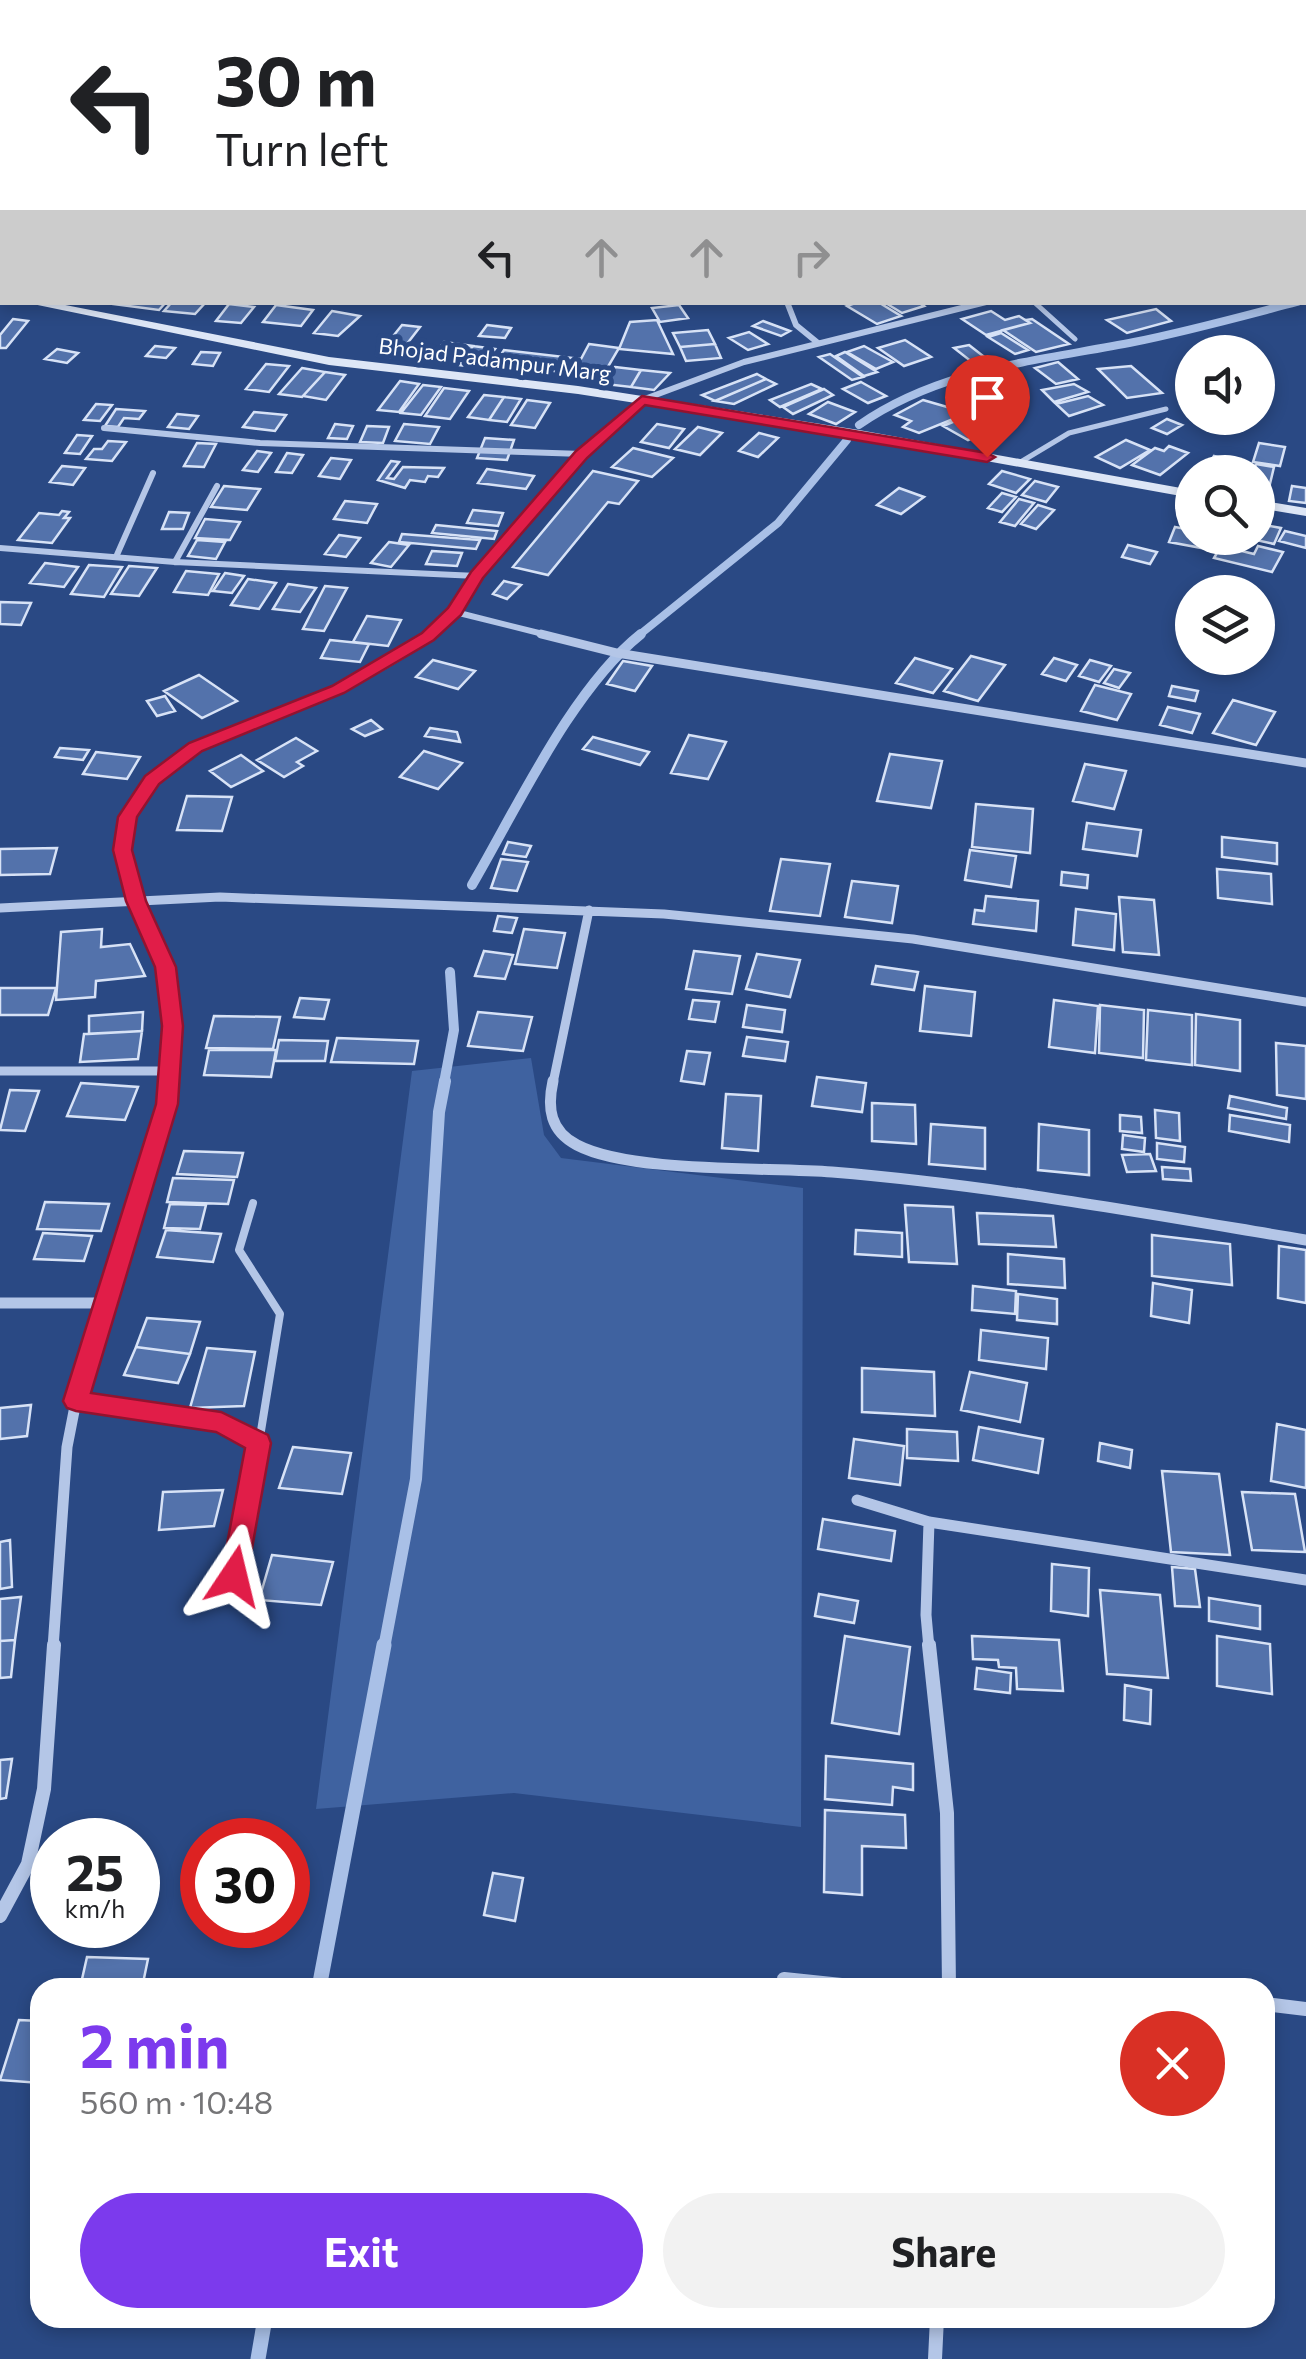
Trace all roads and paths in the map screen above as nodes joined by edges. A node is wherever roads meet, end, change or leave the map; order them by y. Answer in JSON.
{"nodes":[{"id":1,"x":44,"y":305,"type":"edge"},
{"id":2,"x":788,"y":305,"type":"edge"},
{"id":3,"x":974,"y":305,"type":"edge"},
{"id":4,"x":1037,"y":305,"type":"edge"},
{"id":5,"x":1075,"y":339,"type":"dead end"},
{"id":6,"x":818,"y":343,"type":"junction"},
{"id":7,"x":642,"y":400,"type":"junction"},
{"id":8,"x":1166,"y":409,"type":"dead end"},
{"id":9,"x":104,"y":428,"type":"dead end"},
{"id":10,"x":582,"y":454,"type":"junction"},
{"id":11,"x":1019,"y":463,"type":"junction"},
{"id":12,"x":152,"y":473,"type":"dead end"},
{"id":13,"x":217,"y":486,"type":"dead end"},
{"id":14,"x":1175,"y":491,"type":"edge"},
{"id":15,"x":1275,"y":507,"type":"edge"},
{"id":16,"x":1306,"y":512,"type":"edge"},
{"id":17,"x":0,"y":548,"type":"edge"},
{"id":18,"x":116,"y":557,"type":"junction"},
{"id":19,"x":175,"y":562,"type":"junction"},
{"id":20,"x":476,"y":576,"type":"junction"},
{"id":21,"x":454,"y":612,"type":"junction"},
{"id":22,"x":1306,"y":763,"type":"edge"},
{"id":23,"x":136,"y":901,"type":"junction"},
{"id":24,"x":0,"y":908,"type":"edge"},
{"id":25,"x":589,"y":910,"type":"junction"},
{"id":26,"x":1306,"y":1002,"type":"edge"},
{"id":27,"x":170,"y":1071,"type":"junction"},
{"id":28,"x":0,"y":1072,"type":"edge"},
{"id":29,"x":253,"y":1203,"type":"dead end"},
{"id":30,"x":1306,"y":1240,"type":"edge"},
{"id":31,"x":109,"y":1303,"type":"junction"},
{"id":32,"x":0,"y":1304,"type":"edge"},
{"id":33,"x":76,"y":1401,"type":"junction"},
{"id":34,"x":259,"y":1443,"type":"junction"},
{"id":35,"x":857,"y":1500,"type":"dead end"},
{"id":36,"x":929,"y":1522,"type":"junction"},
{"id":37,"x":234,"y":1576,"type":"dead end"},
{"id":38,"x":1306,"y":1580,"type":"edge"},
{"id":39,"x":0,"y":1916,"type":"edge"},
{"id":40,"x":948,"y":1978,"type":"edge"},
{"id":41,"x":1275,"y":2005,"type":"edge"},
{"id":42,"x":1306,"y":2009,"type":"edge"},
{"id":43,"x":937,"y":2328,"type":"edge"},
{"id":44,"x":935,"y":2359,"type":"edge"}],
"edges":[{"from":1,"to":7,"type":"street","name":"Bhojad Padampur Marg"},
{"from":2,"to":6,"type":"street"},
{"from":3,"to":6,"type":"street"},
{"from":4,"to":5,"type":"lane"},
{"from":6,"to":7,"type":"street"},
{"from":7,"to":10,"type":"street"},
{"from":7,"to":11,"type":"street","name":"Bhojad Padampur Marg"},
{"from":8,"to":11,"type":"lane"},
{"from":9,"to":10,"type":"street"},
{"from":10,"to":20,"type":"street"},
{"from":11,"to":14,"type":"street","name":"Bhojad Padampur Marg"},
{"from":12,"to":18,"type":"street"},
{"from":13,"to":19,"type":"street"},
{"from":15,"to":16,"type":"street"},
{"from":17,"to":18,"type":"street"},
{"from":18,"to":19,"type":"street"},
{"from":19,"to":20,"type":"street"},
{"from":20,"to":21,"type":"street"},
{"from":21,"to":22,"type":"street"},
{"from":21,"to":23,"type":"street"},
{"from":23,"to":24,"type":"street"},
{"from":23,"to":25,"type":"street"},
{"from":23,"to":27,"type":"street"},
{"from":25,"to":26,"type":"street"},
{"from":25,"to":30,"type":"street"},
{"from":27,"to":28,"type":"street"},
{"from":27,"to":31,"type":"street"},
{"from":29,"to":34,"type":"lane"},
{"from":31,"to":32,"type":"street"},
{"from":31,"to":33,"type":"street"},
{"from":33,"to":34,"type":"street"},
{"from":33,"to":39,"type":"street"},
{"from":34,"to":37,"type":"street"},
{"from":35,"to":36,"type":"street"},
{"from":36,"to":38,"type":"street"},
{"from":36,"to":40,"type":"street"},
{"from":41,"to":42,"type":"street"},
{"from":43,"to":44,"type":"street"}]}
